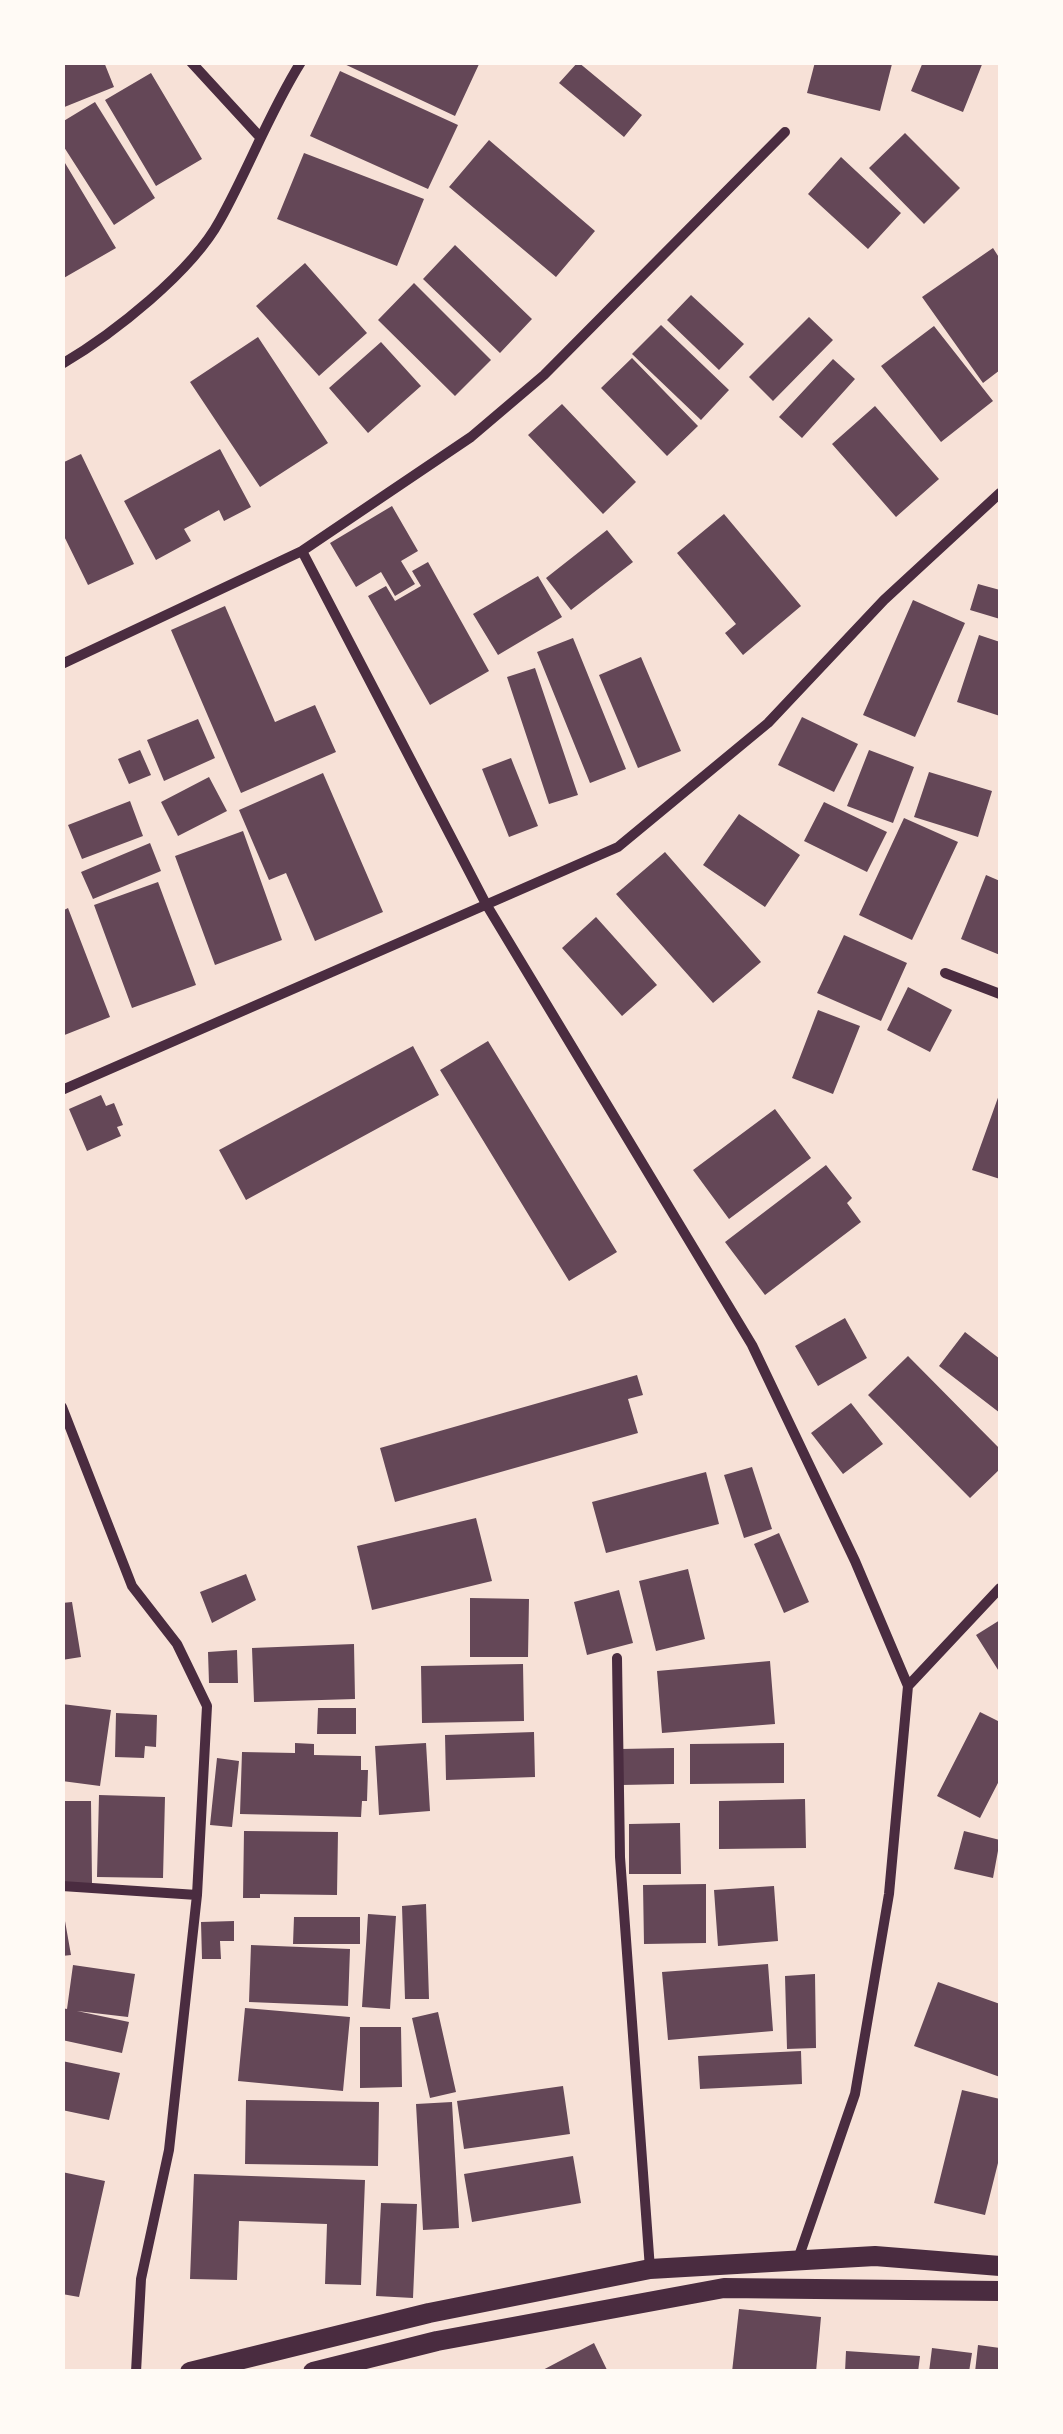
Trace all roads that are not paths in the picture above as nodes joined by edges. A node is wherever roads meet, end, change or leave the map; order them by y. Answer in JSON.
{"nodes":[{"id":1,"x":191,"y":62,"type":"edge"},
{"id":2,"x":301,"y":62,"type":"edge"},
{"id":3,"x":785,"y":132,"type":"dead end"},
{"id":4,"x":260,"y":136,"type":"junction"},
{"id":5,"x":62,"y":364,"type":"edge"},
{"id":6,"x":1000,"y":493,"type":"edge"},
{"id":7,"x":302,"y":551,"type":"junction"},
{"id":8,"x":62,"y":664,"type":"edge"},
{"id":9,"x":486,"y":904,"type":"junction"},
{"id":10,"x":945,"y":973,"type":"dead end"},
{"id":11,"x":1000,"y":994,"type":"edge"},
{"id":12,"x":62,"y":1090,"type":"edge"},
{"id":13,"x":62,"y":1407,"type":"edge"},
{"id":14,"x":1000,"y":1588,"type":"edge"},
{"id":15,"x":617,"y":1658,"type":"dead end"},
{"id":16,"x":908,"y":1686,"type":"junction"},
{"id":17,"x":62,"y":1886,"type":"edge"},
{"id":18,"x":197,"y":1895,"type":"junction"},
{"id":19,"x":798,"y":2258,"type":"junction"},
{"id":20,"x":1000,"y":2266,"type":"edge"},
{"id":21,"x":650,"y":2269,"type":"junction"},
{"id":22,"x":1000,"y":2291,"type":"edge"},
{"id":23,"x":136,"y":2372,"type":"edge"},
{"id":24,"x":190,"y":2372,"type":"edge"},
{"id":25,"x":313,"y":2372,"type":"edge"}],
"edges":[{"from":1,"to":4,"type":"street"},
{"from":2,"to":4,"type":"street"},
{"from":3,"to":7,"type":"street"},
{"from":4,"to":5,"type":"street"},
{"from":6,"to":9,"type":"street"},
{"from":7,"to":8,"type":"street"},
{"from":7,"to":9,"type":"street"},
{"from":9,"to":12,"type":"street"},
{"from":9,"to":16,"type":"street"},
{"from":10,"to":11,"type":"street"},
{"from":13,"to":18,"type":"street"},
{"from":14,"to":16,"type":"street"},
{"from":15,"to":21,"type":"street"},
{"from":16,"to":19,"type":"street"},
{"from":17,"to":18,"type":"street"},
{"from":18,"to":23,"type":"street"},
{"from":19,"to":20,"type":"main road"},
{"from":19,"to":21,"type":"main road"},
{"from":21,"to":24,"type":"main road"},
{"from":22,"to":25,"type":"main road"}]}
